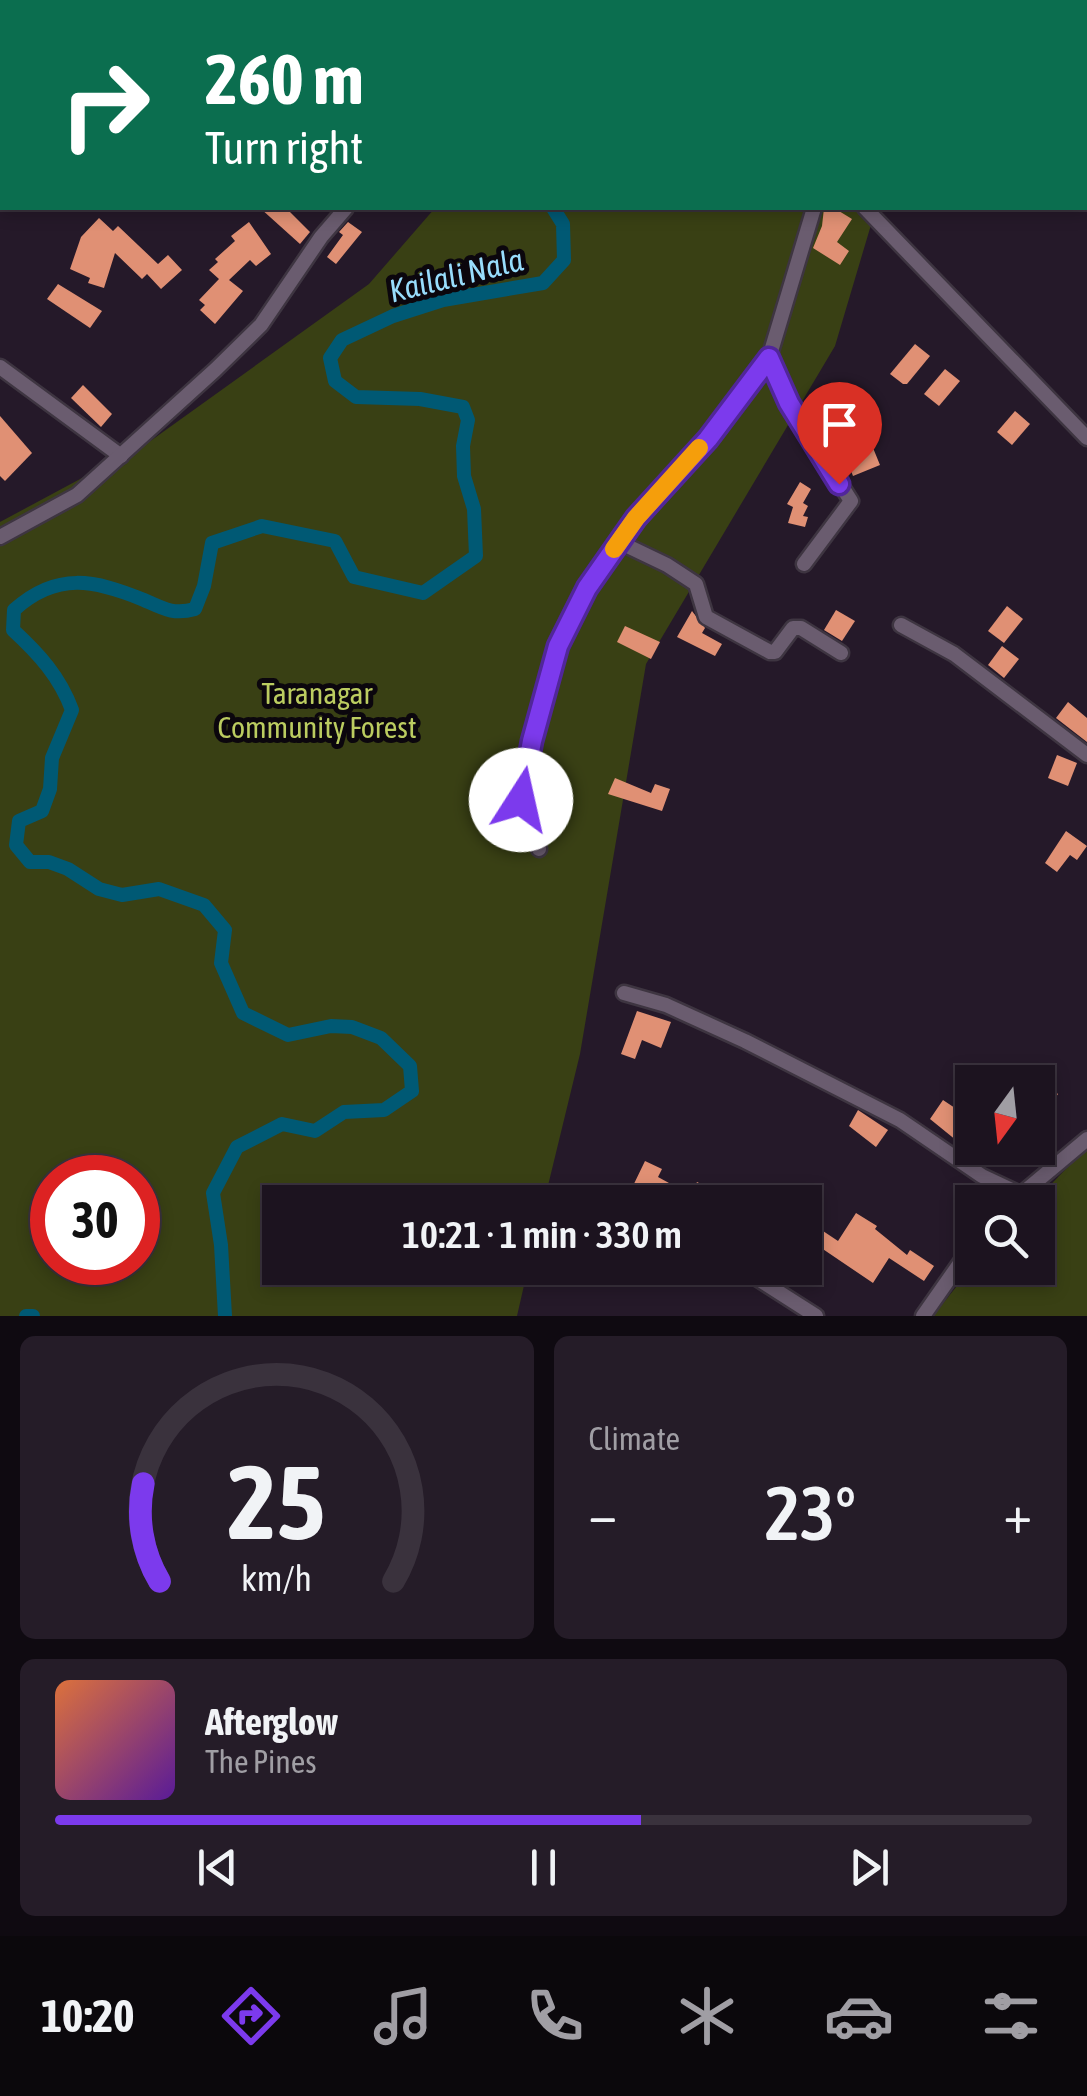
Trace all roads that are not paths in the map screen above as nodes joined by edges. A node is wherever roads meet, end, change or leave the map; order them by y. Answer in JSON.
{"nodes":[{"id":1,"x":344,"y":210,"type":"edge"},
{"id":2,"x":813,"y":210,"type":"edge"},
{"id":3,"x":868,"y":210,"type":"edge"},
{"id":4,"x":769,"y":358,"type":"junction"},
{"id":5,"x":0,"y":366,"type":"edge"},
{"id":6,"x":1087,"y":438,"type":"edge"},
{"id":7,"x":121,"y":456,"type":"junction"},
{"id":8,"x":0,"y":538,"type":"edge"},
{"id":9,"x":619,"y":542,"type":"junction"},
{"id":10,"x":804,"y":564,"type":"dead end"},
{"id":11,"x":900,"y":625,"type":"dead end"},
{"id":12,"x":841,"y":653,"type":"dead end"},
{"id":13,"x":1087,"y":755,"type":"edge"},
{"id":14,"x":539,"y":849,"type":"dead end"},
{"id":15,"x":624,"y":994,"type":"dead end"},
{"id":16,"x":1087,"y":1139,"type":"edge"},
{"id":17,"x":996,"y":1185,"type":"edge"},
{"id":18,"x":1032,"y":1185,"type":"edge"},
{"id":19,"x":955,"y":1270,"type":"edge"},
{"id":20,"x":767,"y":1285,"type":"edge"},
{"id":21,"x":816,"y":1316,"type":"edge"},
{"id":22,"x":923,"y":1316,"type":"edge"}],
"edges":[{"from":1,"to":7,"type":"street"},
{"from":2,"to":4,"type":"street"},
{"from":3,"to":6,"type":"street"},
{"from":4,"to":9,"type":"street"},
{"from":4,"to":10,"type":"street"},
{"from":5,"to":7,"type":"street"},
{"from":7,"to":8,"type":"street"},
{"from":9,"to":12,"type":"street"},
{"from":9,"to":14,"type":"street"},
{"from":11,"to":13,"type":"street"},
{"from":15,"to":17,"type":"street"},
{"from":16,"to":18,"type":"street"},
{"from":19,"to":22,"type":"street"},
{"from":20,"to":21,"type":"street"}]}
